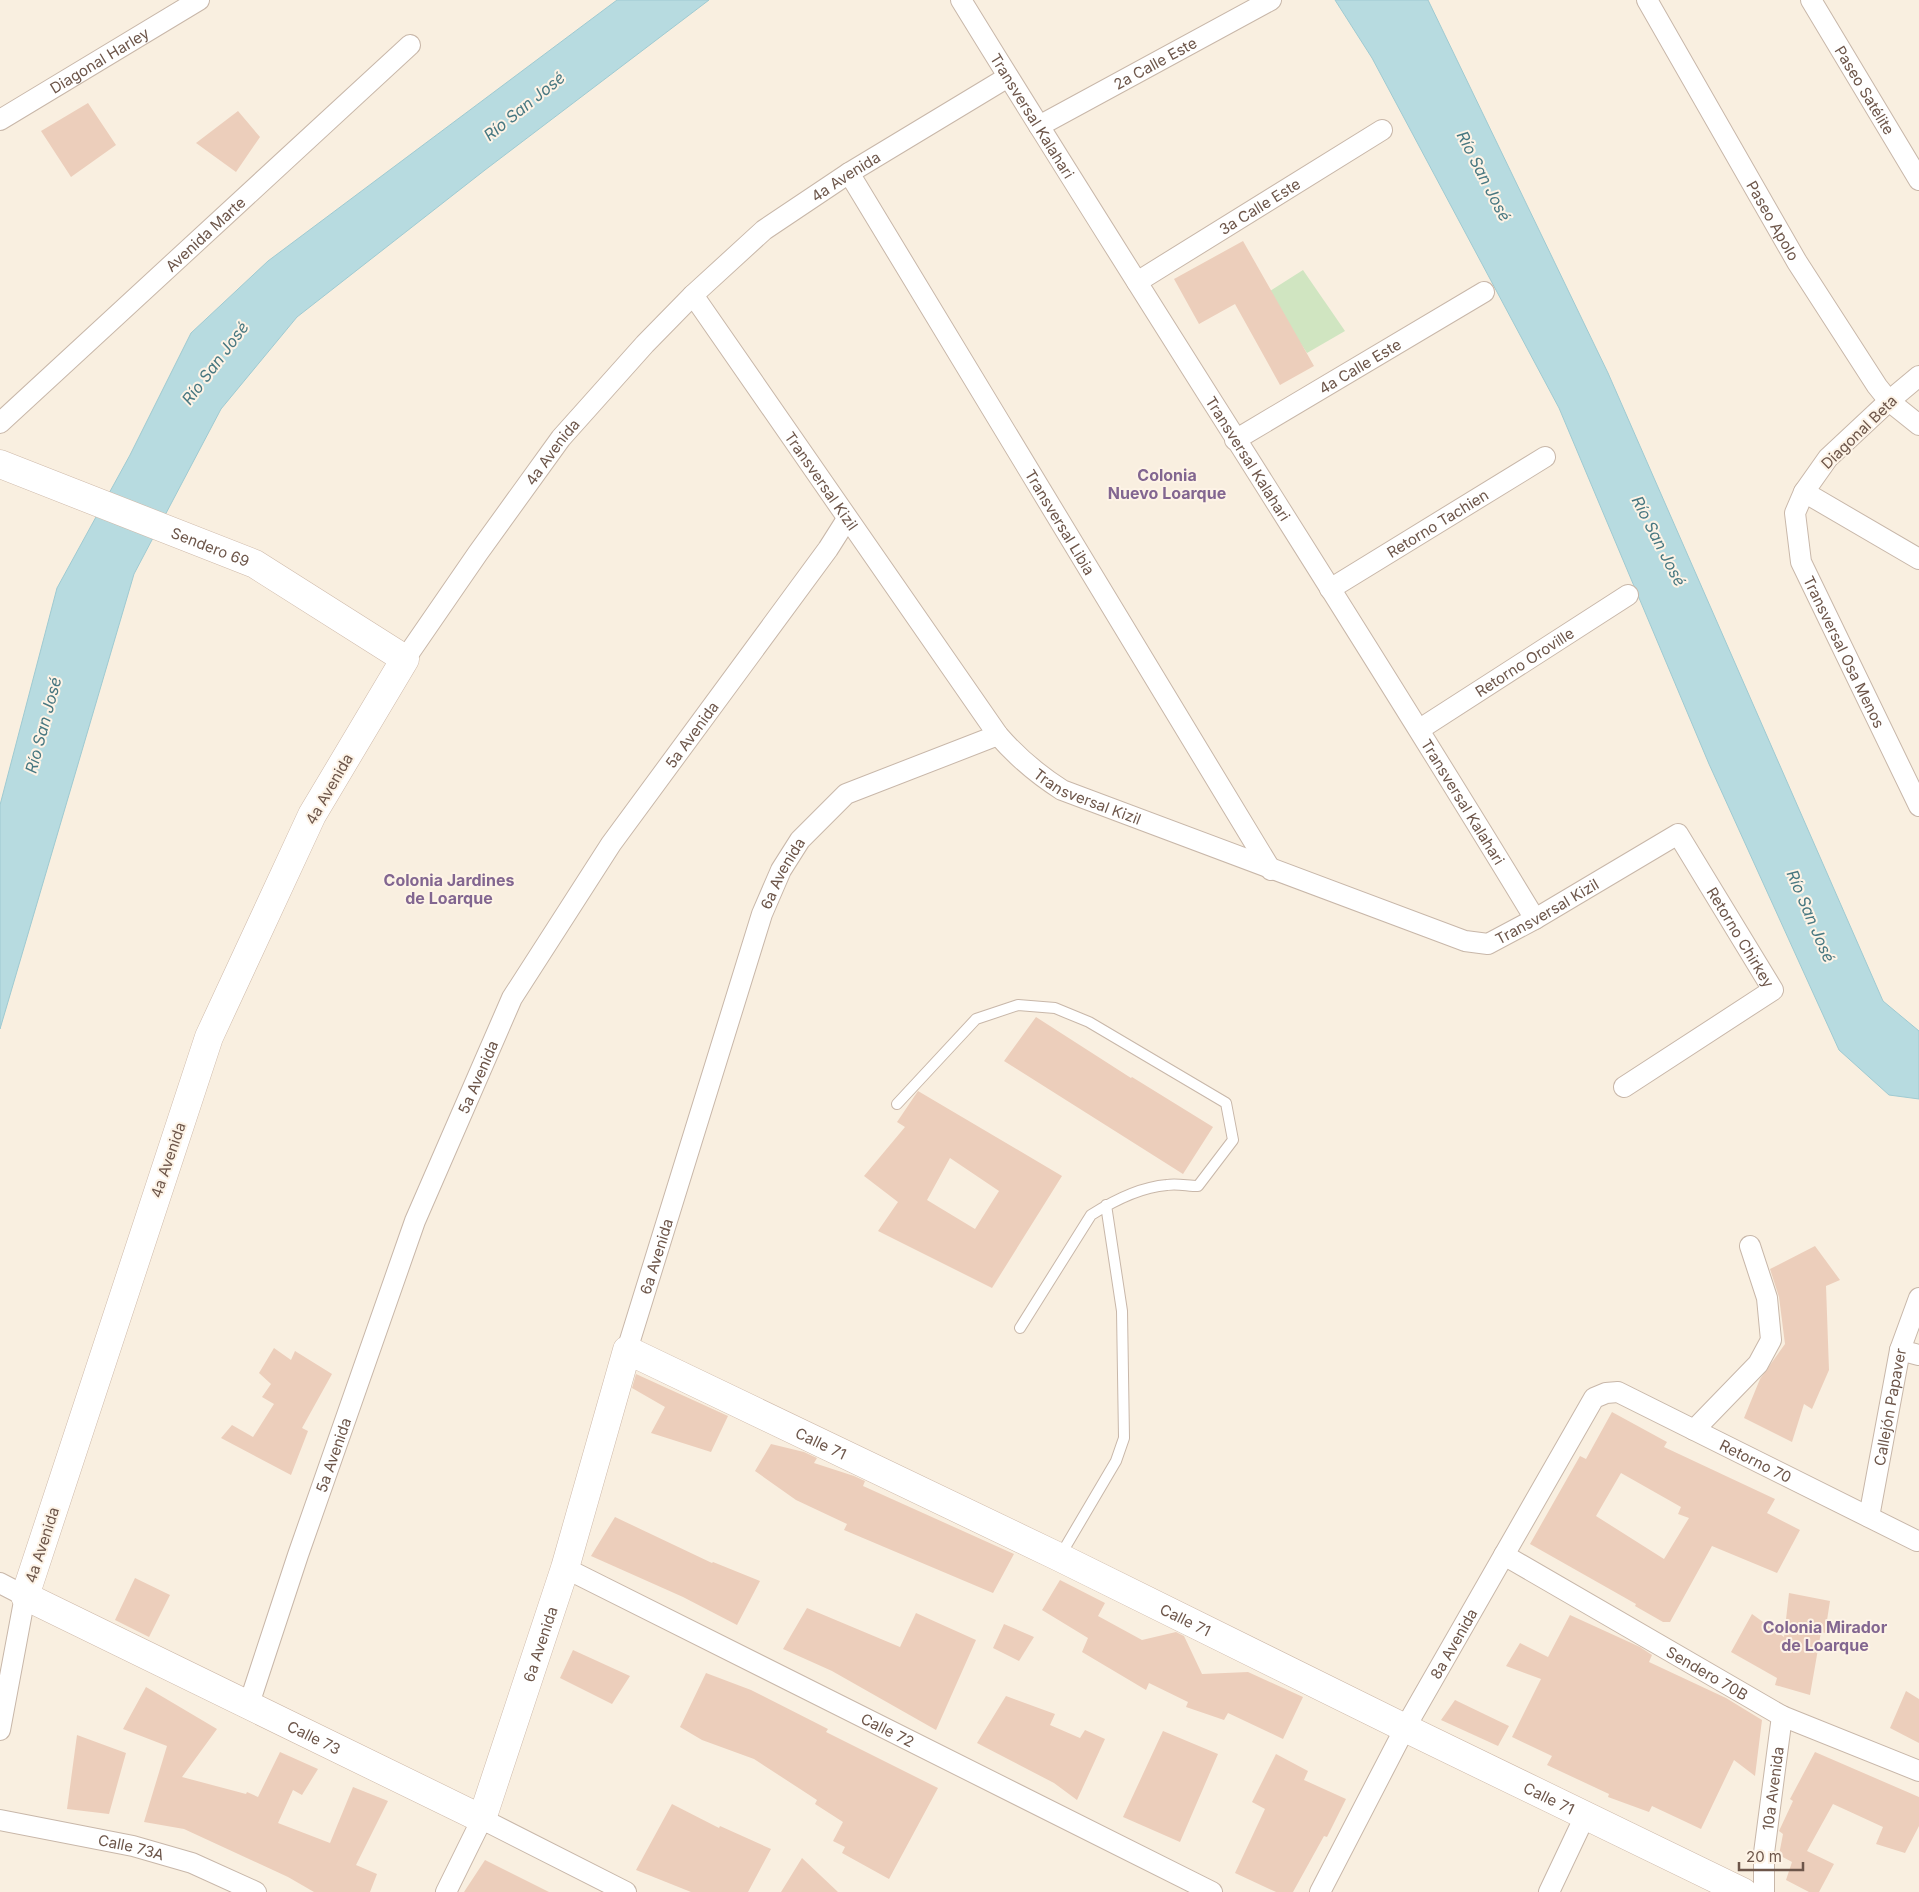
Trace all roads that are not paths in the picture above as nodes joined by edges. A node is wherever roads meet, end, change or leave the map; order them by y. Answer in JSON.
{"nodes":[{"id":1,"x":199,"y":0,"type":"edge"},
{"id":2,"x":961,"y":0,"type":"edge"},
{"id":3,"x":1271,"y":0,"type":"edge"},
{"id":4,"x":1647,"y":0,"type":"edge"},
{"id":5,"x":1811,"y":0,"type":"edge"},
{"id":6,"x":410,"y":45,"type":"dead end"},
{"id":7,"x":1008,"y":77,"type":"junction"},
{"id":8,"x":0,"y":120,"type":"edge"},
{"id":9,"x":1039,"y":126,"type":"junction"},
{"id":10,"x":1382,"y":130,"type":"dead end"},
{"id":11,"x":849,"y":173,"type":"junction"},
{"id":12,"x":1919,"y":180,"type":"edge"},
{"id":13,"x":1137,"y":282,"type":"junction"},
{"id":14,"x":1484,"y":292,"type":"dead end"},
{"id":15,"x":693,"y":295,"type":"junction"},
{"id":16,"x":1919,"y":376,"type":"edge"},
{"id":17,"x":1889,"y":401,"type":"junction"},
{"id":18,"x":0,"y":423,"type":"edge"},
{"id":19,"x":1919,"y":425,"type":"edge"},
{"id":20,"x":1235,"y":440,"type":"junction"},
{"id":21,"x":1544,"y":457,"type":"dead end"},
{"id":22,"x":1,"y":464,"type":"edge"},
{"id":23,"x":1804,"y":492,"type":"junction"},
{"id":24,"x":847,"y":519,"type":"junction"},
{"id":25,"x":1919,"y":559,"type":"edge"},
{"id":26,"x":1330,"y":589,"type":"junction"},
{"id":27,"x":1628,"y":595,"type":"dead end"},
{"id":28,"x":405,"y":659,"type":"junction"},
{"id":29,"x":1420,"y":729,"type":"junction"},
{"id":30,"x":998,"y":735,"type":"junction"},
{"id":31,"x":1915,"y":781,"type":"edge"},
{"id":32,"x":1919,"y":806,"type":"edge"},
{"id":33,"x":1678,"y":834,"type":"joint"},
{"id":34,"x":1271,"y":870,"type":"junction"},
{"id":35,"x":1535,"y":919,"type":"junction"},
{"id":36,"x":1624,"y":1087,"type":"dead end"},
{"id":37,"x":897,"y":1104,"type":"dead end"},
{"id":38,"x":1106,"y":1205,"type":"junction"},
{"id":39,"x":1750,"y":1246,"type":"dead end"},
{"id":40,"x":1919,"y":1298,"type":"edge"},
{"id":41,"x":1020,"y":1328,"type":"dead end"},
{"id":42,"x":627,"y":1350,"type":"junction"},
{"id":43,"x":1909,"y":1352,"type":"edge"},
{"id":44,"x":1594,"y":1398,"type":"joint"},
{"id":45,"x":1694,"y":1430,"type":"junction"},
{"id":46,"x":1868,"y":1516,"type":"junction"},
{"id":47,"x":1917,"y":1540,"type":"dead end"},
{"id":48,"x":1504,"y":1555,"type":"junction"},
{"id":49,"x":1059,"y":1557,"type":"junction"},
{"id":50,"x":565,"y":1568,"type":"junction"},
{"id":51,"x":0,"y":1583,"type":"edge"},
{"id":52,"x":25,"y":1596,"type":"junction"},
{"id":53,"x":248,"y":1707,"type":"junction"},
{"id":54,"x":1782,"y":1716,"type":"junction"},
{"id":55,"x":1405,"y":1728,"type":"junction"},
{"id":56,"x":0,"y":1730,"type":"edge"},
{"id":57,"x":1919,"y":1771,"type":"edge"},
{"id":58,"x":1585,"y":1816,"type":"junction"},
{"id":59,"x":482,"y":1819,"type":"junction"},
{"id":60,"x":0,"y":1820,"type":"edge"},
{"id":61,"x":256,"y":1892,"type":"edge"},
{"id":62,"x":446,"y":1892,"type":"edge"},
{"id":63,"x":626,"y":1892,"type":"edge"},
{"id":64,"x":1212,"y":1892,"type":"edge"},
{"id":65,"x":1320,"y":1892,"type":"edge"},
{"id":66,"x":1549,"y":1892,"type":"edge"},
{"id":67,"x":1743,"y":1892,"type":"edge"},
{"id":68,"x":1764,"y":1892,"type":"edge"}],
"edges":[{"from":1,"to":8,"type":"street","name":"Diagonal Harley"},
{"from":2,"to":7,"type":"street","name":"Transversal Kalahari"},
{"from":3,"to":9,"type":"street","name":"2a Calle Este"},
{"from":4,"to":17,"type":"street","name":"Paseo Apolo"},
{"from":5,"to":12,"type":"street","name":"Paseo Satélite"},
{"from":6,"to":18,"type":"street","name":"Avenida Marte"},
{"from":7,"to":9,"type":"street","name":"Transversal Kalahari"},
{"from":7,"to":11,"type":"street","name":"4a Avenida"},
{"from":9,"to":13,"type":"street","name":"Transversal Kalahari"},
{"from":10,"to":13,"type":"street","name":"3a Calle Este"},
{"from":11,"to":15,"type":"street","name":"4a Avenida"},
{"from":11,"to":34,"type":"street","name":"Transversal Libia"},
{"from":13,"to":20,"type":"street","name":"Transversal Kalahari"},
{"from":14,"to":20,"type":"street","name":"4a Calle Este"},
{"from":15,"to":24,"type":"street","name":"Transversal Kizil"},
{"from":15,"to":28,"type":"street","name":"4a Avenida"},
{"from":16,"to":17,"type":"street","name":"Diagonal Beta"},
{"from":17,"to":19,"type":"street","name":"Paseo Apolo"},
{"from":17,"to":23,"type":"street","name":"Diagonal Beta"},
{"from":20,"to":26,"type":"street","name":"Transversal Kalahari"},
{"from":21,"to":26,"type":"street","name":"Retorno Tachien"},
{"from":22,"to":28,"type":"street","name":"Sendero 69"},
{"from":23,"to":25,"type":"street"},
{"from":23,"to":31,"type":"street","name":"Transversal Osa Menos"},
{"from":24,"to":30,"type":"street","name":"Transversal Kizil"},
{"from":24,"to":53,"type":"street","name":"5a Avenida"},
{"from":26,"to":29,"type":"street","name":"Transversal Kalahari"},
{"from":27,"to":29,"type":"street","name":"Retorno Oroville"},
{"from":28,"to":52,"type":"street","name":"4a Avenida"},
{"from":29,"to":35,"type":"street","name":"Transversal Kalahari"},
{"from":30,"to":34,"type":"street","name":"Transversal Kizil"},
{"from":30,"to":42,"type":"street","name":"6a Avenida"},
{"from":31,"to":32,"type":"street","name":"Transversal Osa Menos"},
{"from":33,"to":35,"type":"street","name":"Transversal Kizil"},
{"from":33,"to":36,"type":"street","name":"Retorno Chirkey"},
{"from":34,"to":35,"type":"street","name":"Transversal Kizil"},
{"from":37,"to":38,"type":"lane"},
{"from":38,"to":41,"type":"lane"},
{"from":38,"to":49,"type":"lane"},
{"from":39,"to":45,"type":"street"},
{"from":40,"to":43,"type":"street","name":"Callejón Papaver"},
{"from":42,"to":49,"type":"street","name":"Calle 71"},
{"from":42,"to":50,"type":"street","name":"6a Avenida"},
{"from":43,"to":46,"type":"street","name":"Callejón Papaver"},
{"from":44,"to":45,"type":"street","name":"Retorno 70"},
{"from":44,"to":48,"type":"street","name":"8a Avenida"},
{"from":45,"to":46,"type":"street","name":"Retorno 70"},
{"from":46,"to":47,"type":"street","name":"Retorno 70"},
{"from":48,"to":54,"type":"street","name":"Sendero 70B"},
{"from":48,"to":55,"type":"street","name":"8a Avenida"},
{"from":49,"to":55,"type":"street","name":"Calle 71"},
{"from":50,"to":59,"type":"street","name":"6a Avenida"},
{"from":50,"to":64,"type":"street","name":"Calle 72"},
{"from":51,"to":52,"type":"street","name":"Calle 73"},
{"from":52,"to":53,"type":"street","name":"Calle 73"},
{"from":52,"to":56,"type":"street","name":"4a Avenida"},
{"from":53,"to":59,"type":"street","name":"Calle 73"},
{"from":54,"to":57,"type":"street","name":"Sendero 70B"},
{"from":54,"to":68,"type":"street","name":"10a Avenida"},
{"from":55,"to":58,"type":"street","name":"Calle 71"},
{"from":55,"to":65,"type":"street","name":"8a Avenida"},
{"from":58,"to":66,"type":"street"},
{"from":58,"to":67,"type":"street","name":"Calle 71"},
{"from":59,"to":62,"type":"street","name":"6a Avenida"},
{"from":59,"to":63,"type":"street","name":"Calle 73"},
{"from":60,"to":61,"type":"street","name":"Calle 73A"}]}
